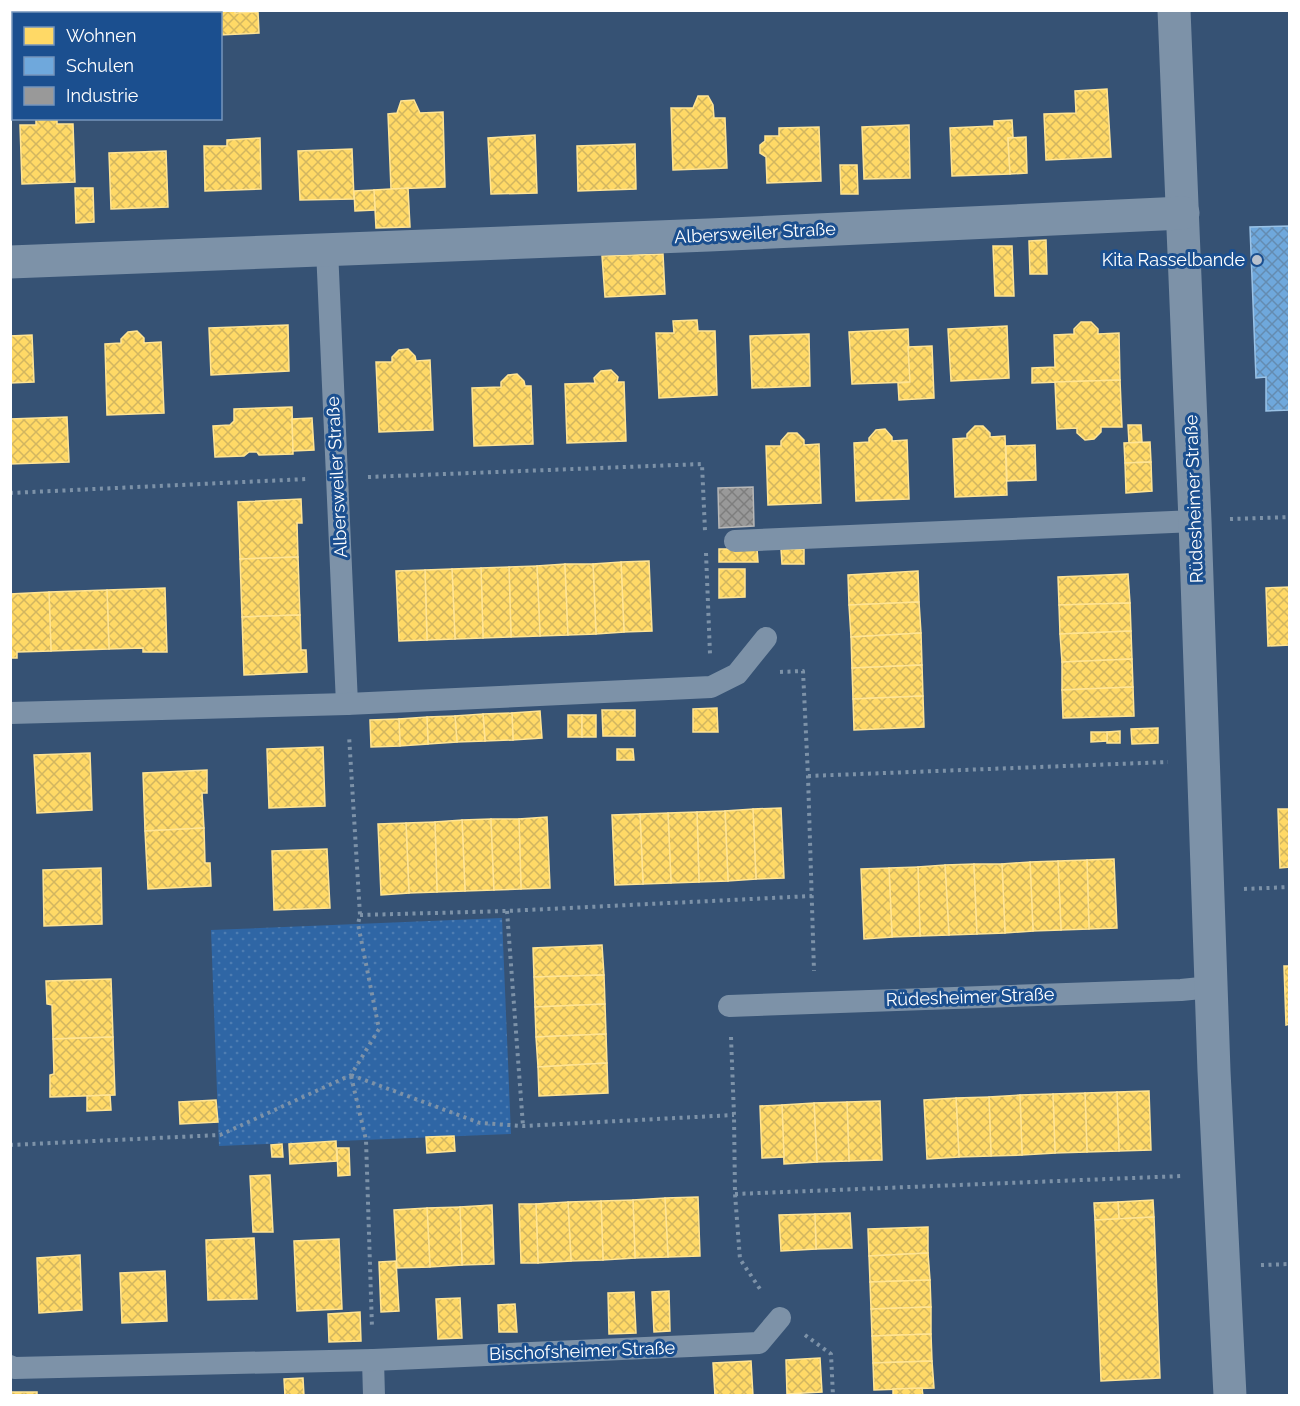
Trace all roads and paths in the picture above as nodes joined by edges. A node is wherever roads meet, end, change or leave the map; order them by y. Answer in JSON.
{"nodes":[{"id":1,"x":1174,"y":10,"type":"edge"},
{"id":2,"x":1183,"y":213,"type":"junction"},
{"id":3,"x":327,"y":249,"type":"junction"},
{"id":4,"x":10,"y":262,"type":"edge"},
{"id":5,"x":702,"y":464,"type":"dead end"},
{"id":6,"x":1290,"y":517,"type":"edge"},
{"id":7,"x":1195,"y":521,"type":"junction"},
{"id":8,"x":705,"y":535,"type":"dead end"},
{"id":9,"x":735,"y":540,"type":"dead end"},
{"id":10,"x":705,"y":546,"type":"dead end"},
{"id":11,"x":766,"y":638,"type":"dead end"},
{"id":12,"x":736,"y":674,"type":"junction"},
{"id":13,"x":711,"y":687,"type":"junction"},
{"id":14,"x":347,"y":704,"type":"junction"},
{"id":15,"x":10,"y":713,"type":"edge"},
{"id":16,"x":1204,"y":761,"type":"junction"},
{"id":17,"x":808,"y":776,"type":"junction"},
{"id":18,"x":1290,"y":887,"type":"edge"},
{"id":19,"x":1243,"y":889,"type":"dead end"},
{"id":20,"x":812,"y":896,"type":"junction"},
{"id":21,"x":507,"y":911,"type":"junction"},
{"id":22,"x":360,"y":915,"type":"junction"},
{"id":23,"x":1211,"y":987,"type":"junction"},
{"id":24,"x":815,"y":1002,"type":"junction"},
{"id":25,"x":729,"y":1006,"type":"joint"},
{"id":26,"x":351,"y":1075,"type":"junction"},
{"id":27,"x":734,"y":1115,"type":"junction"},
{"id":28,"x":523,"y":1126,"type":"junction"},
{"id":29,"x":10,"y":1145,"type":"edge"},
{"id":30,"x":1219,"y":1174,"type":"junction"},
{"id":31,"x":735,"y":1194,"type":"junction"},
{"id":32,"x":1290,"y":1264,"type":"edge"},
{"id":33,"x":1257,"y":1265,"type":"dead end"},
{"id":34,"x":780,"y":1318,"type":"junction"},
{"id":35,"x":373,"y":1360,"type":"junction"},
{"id":36,"x":10,"y":1366,"type":"edge"},
{"id":37,"x":375,"y":1395,"type":"edge"},
{"id":38,"x":833,"y":1395,"type":"edge"},
{"id":39,"x":1230,"y":1395,"type":"edge"}],
"edges":[{"from":1,"to":2,"type":"street","name":"Rüdesheimer Straße"},
{"from":2,"to":3,"type":"street","name":"Albersweiler Straße"},
{"from":2,"to":7,"type":"street","name":"Rüdesheimer Straße"},
{"from":3,"to":4,"type":"street","name":"Albersweiler Straße"},
{"from":3,"to":14,"type":"lane","name":"Albersweiler Straße"},
{"from":5,"to":8,"type":"path"},
{"from":6,"to":7,"type":"path"},
{"from":7,"to":9,"type":"lane"},
{"from":7,"to":16,"type":"street","name":"Rüdesheimer Straße"},
{"from":10,"to":13,"type":"path"},
{"from":11,"to":12,"type":"lane"},
{"from":12,"to":13,"type":"lane"},
{"from":12,"to":17,"type":"path"},
{"from":13,"to":14,"type":"lane"},
{"from":14,"to":15,"type":"lane"},
{"from":14,"to":22,"type":"path"},
{"from":16,"to":17,"type":"path"},
{"from":16,"to":23,"type":"street","name":"Rüdesheimer Straße"},
{"from":17,"to":20,"type":"path"},
{"from":18,"to":19,"type":"path"},
{"from":20,"to":21,"type":"path"},
{"from":20,"to":24,"type":"path"},
{"from":21,"to":22,"type":"path"},
{"from":21,"to":28,"type":"path"},
{"from":22,"to":26,"type":"path"},
{"from":23,"to":24,"type":"lane","name":"Rüdesheimer Straße"},
{"from":23,"to":30,"type":"street","name":"Rüdesheimer Straße"},
{"from":24,"to":25,"type":"lane","name":"Rüdesheimer Straße"},
{"from":25,"to":27,"type":"path"},
{"from":26,"to":28,"type":"path"},
{"from":26,"to":29,"type":"path"},
{"from":26,"to":35,"type":"path"},
{"from":27,"to":28,"type":"path"},
{"from":27,"to":31,"type":"path"},
{"from":30,"to":31,"type":"path"},
{"from":30,"to":39,"type":"street","name":"Rüdesheimer Straße"},
{"from":31,"to":34,"type":"path"},
{"from":32,"to":33,"type":"path"},
{"from":34,"to":35,"type":"lane","name":"Bischofsheimer Straße"},
{"from":34,"to":38,"type":"path"},
{"from":35,"to":36,"type":"lane","name":"Bischofsheimer Straße"},
{"from":35,"to":37,"type":"lane"}]}
